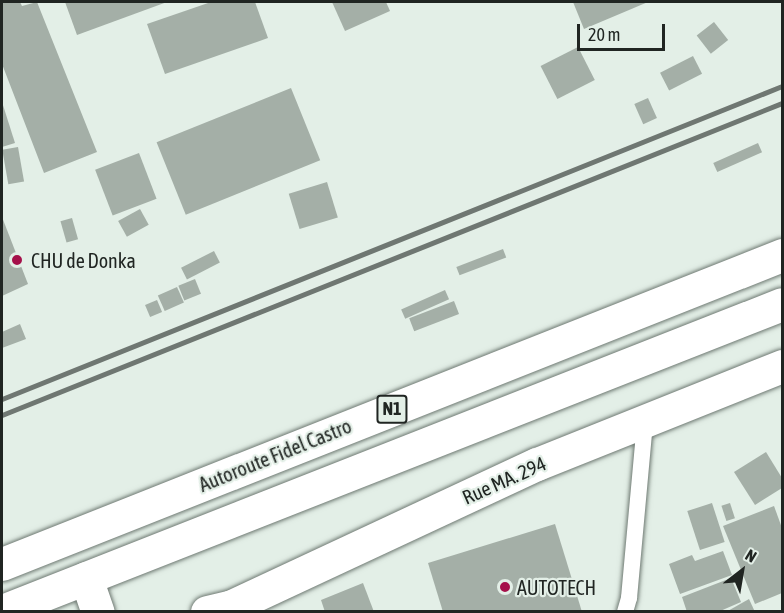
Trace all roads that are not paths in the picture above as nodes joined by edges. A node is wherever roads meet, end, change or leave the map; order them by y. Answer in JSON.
{"nodes":[{"id":1,"x":783,"y":255,"type":"edge"},
{"id":2,"x":783,"y":304,"type":"edge"},
{"id":3,"x":783,"y":366,"type":"edge"},
{"id":4,"x":645,"y":421,"type":"junction"},
{"id":5,"x":2,"y":564,"type":"edge"},
{"id":6,"x":86,"y":578,"type":"junction"},
{"id":7,"x":224,"y":610,"type":"edge"},
{"id":8,"x":2,"y":611,"type":"edge"},
{"id":9,"x":98,"y":612,"type":"edge"},
{"id":10,"x":625,"y":612,"type":"edge"}],
"edges":[{"from":1,"to":5,"type":"main road","name":"Autoroute Fidel Castro","number":"N1"},
{"from":2,"to":6,"type":"main road","number":"N1"},
{"from":3,"to":4,"type":"main road","name":"Rue MA. 294"},
{"from":4,"to":7,"type":"main road","name":"Rue MA. 294"},
{"from":4,"to":10,"type":"lane"},
{"from":6,"to":8,"type":"main road","number":"N1"},
{"from":6,"to":9,"type":"main road"}]}
